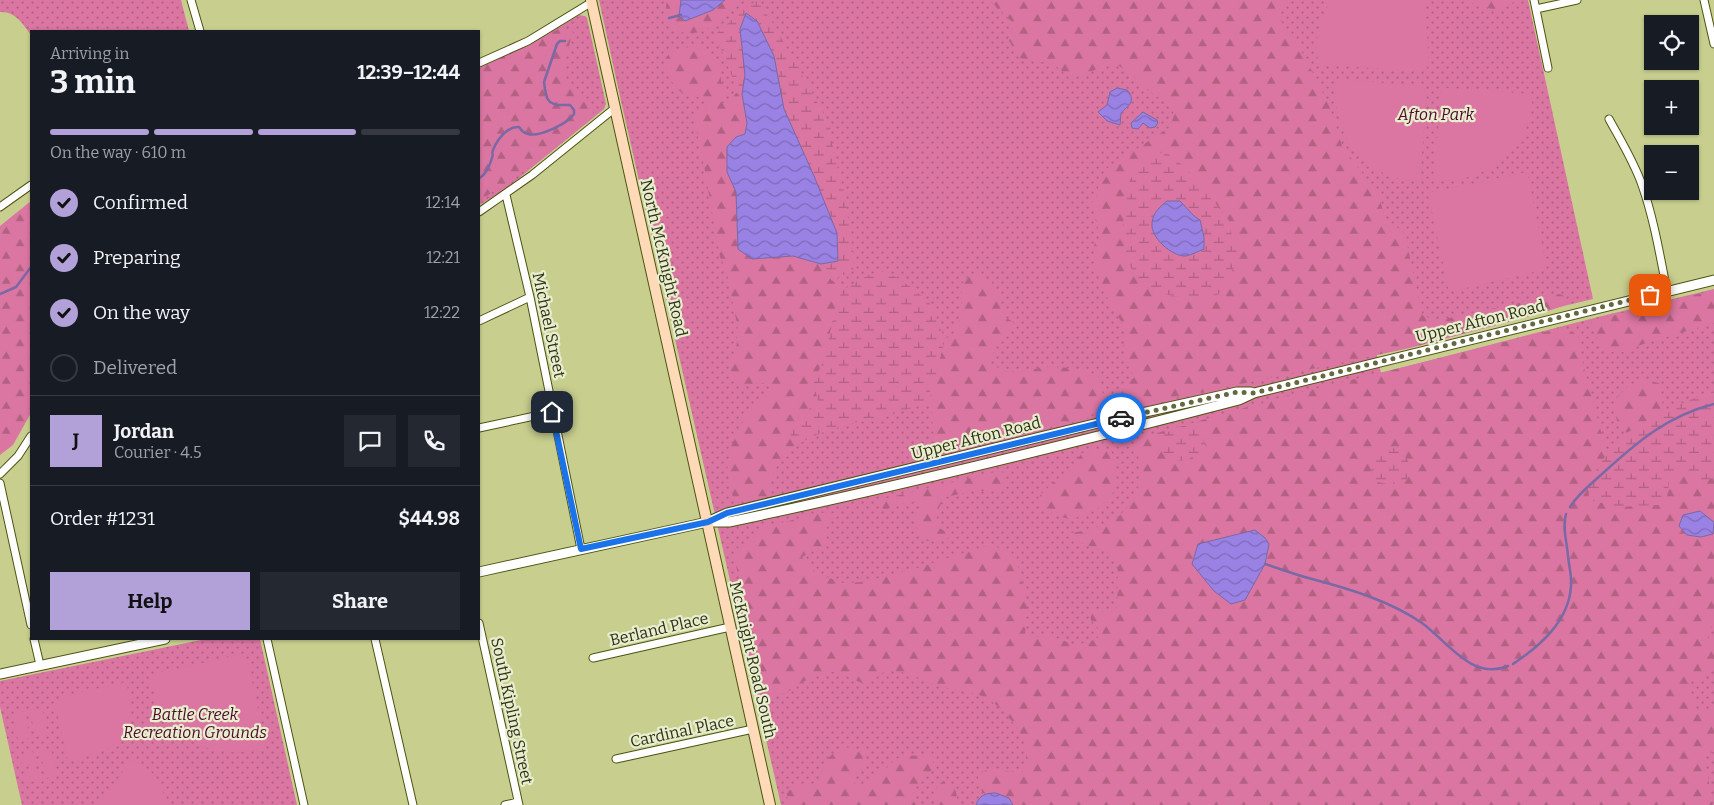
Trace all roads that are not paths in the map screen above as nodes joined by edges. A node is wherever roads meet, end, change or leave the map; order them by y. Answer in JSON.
{"nodes":[{"id":1,"x":191,"y":0,"type":"edge"},
{"id":2,"x":1534,"y":0,"type":"edge"},
{"id":3,"x":1577,"y":0,"type":"edge"},
{"id":4,"x":1704,"y":0,"type":"edge"},
{"id":5,"x":591,"y":1,"type":"edge"},
{"id":6,"x":1536,"y":9,"type":"junction"},
{"id":7,"x":200,"y":30,"type":"edge"},
{"id":8,"x":1714,"y":44,"type":"edge"},
{"id":9,"x":480,"y":63,"type":"edge"},
{"id":10,"x":1548,"y":68,"type":"dead end"},
{"id":11,"x":615,"y":108,"type":"junction"},
{"id":12,"x":1609,"y":119,"type":"dead end"},
{"id":13,"x":30,"y":185,"type":"edge"},
{"id":14,"x":506,"y":195,"type":"junction"},
{"id":15,"x":0,"y":207,"type":"edge"},
{"id":16,"x":480,"y":211,"type":"edge"},
{"id":17,"x":1714,"y":280,"type":"edge"},
{"id":18,"x":1667,"y":291,"type":"junction"},
{"id":19,"x":530,"y":297,"type":"junction"},
{"id":20,"x":480,"y":322,"type":"edge"},
{"id":21,"x":552,"y":412,"type":"junction"},
{"id":22,"x":480,"y":428,"type":"edge"},
{"id":23,"x":30,"y":438,"type":"edge"},
{"id":24,"x":0,"y":474,"type":"edge"},
{"id":25,"x":0,"y":483,"type":"edge"},
{"id":26,"x":708,"y":522,"type":"junction"},
{"id":27,"x":581,"y":549,"type":"junction"},
{"id":28,"x":480,"y":572,"type":"edge"},
{"id":29,"x":30,"y":620,"type":"edge"},
{"id":30,"x":480,"y":628,"type":"edge"},
{"id":31,"x":730,"y":628,"type":"junction"},
{"id":32,"x":34,"y":640,"type":"edge"},
{"id":33,"x":149,"y":640,"type":"edge"},
{"id":34,"x":267,"y":640,"type":"edge"},
{"id":35,"x":376,"y":640,"type":"edge"},
{"id":36,"x":593,"y":658,"type":"dead end"},
{"id":37,"x":40,"y":665,"type":"junction"},
{"id":38,"x":0,"y":674,"type":"edge"},
{"id":39,"x":753,"y":730,"type":"junction"},
{"id":40,"x":616,"y":759,"type":"dead end"},
{"id":41,"x":519,"y":804,"type":"edge"},
{"id":42,"x":304,"y":805,"type":"edge"},
{"id":43,"x":413,"y":805,"type":"edge"},
{"id":44,"x":505,"y":805,"type":"edge"},
{"id":45,"x":770,"y":805,"type":"edge"}],
"edges":[{"from":1,"to":7,"type":"street"},
{"from":2,"to":6,"type":"street"},
{"from":3,"to":6,"type":"street"},
{"from":4,"to":8,"type":"street"},
{"from":5,"to":9,"type":"street"},
{"from":5,"to":11,"type":"main road","name":"North McKnight Road"},
{"from":6,"to":10,"type":"street"},
{"from":11,"to":14,"type":"street"},
{"from":11,"to":26,"type":"main road","name":"North McKnight Road"},
{"from":12,"to":18,"type":"street"},
{"from":13,"to":15,"type":"street"},
{"from":14,"to":16,"type":"street"},
{"from":14,"to":19,"type":"street","name":"Michael Street"},
{"from":17,"to":18,"type":"street","name":"Upper Afton Road"},
{"from":18,"to":26,"type":"street","name":"Upper Afton Road"},
{"from":19,"to":20,"type":"street"},
{"from":19,"to":21,"type":"street","name":"Michael Street"},
{"from":21,"to":22,"type":"street"},
{"from":21,"to":27,"type":"street","name":"Michael Street"},
{"from":23,"to":24,"type":"street"},
{"from":25,"to":29,"type":"street"},
{"from":26,"to":27,"type":"street","name":"Upper Afton Road"},
{"from":26,"to":31,"type":"main road","name":"McKnight Road South"},
{"from":27,"to":28,"type":"street","name":"Upper Afton Road"},
{"from":30,"to":41,"type":"street","name":"South Kipling Street"},
{"from":31,"to":36,"type":"street","name":"Berland Place"},
{"from":31,"to":39,"type":"main road","name":"McKnight Road South"},
{"from":32,"to":37,"type":"street"},
{"from":33,"to":37,"type":"street"},
{"from":34,"to":42,"type":"street"},
{"from":35,"to":43,"type":"street"},
{"from":37,"to":38,"type":"street"},
{"from":39,"to":40,"type":"street","name":"Cardinal Place"},
{"from":39,"to":45,"type":"main road","name":"McKnight Road South"},
{"from":41,"to":44,"type":"street"}]}
